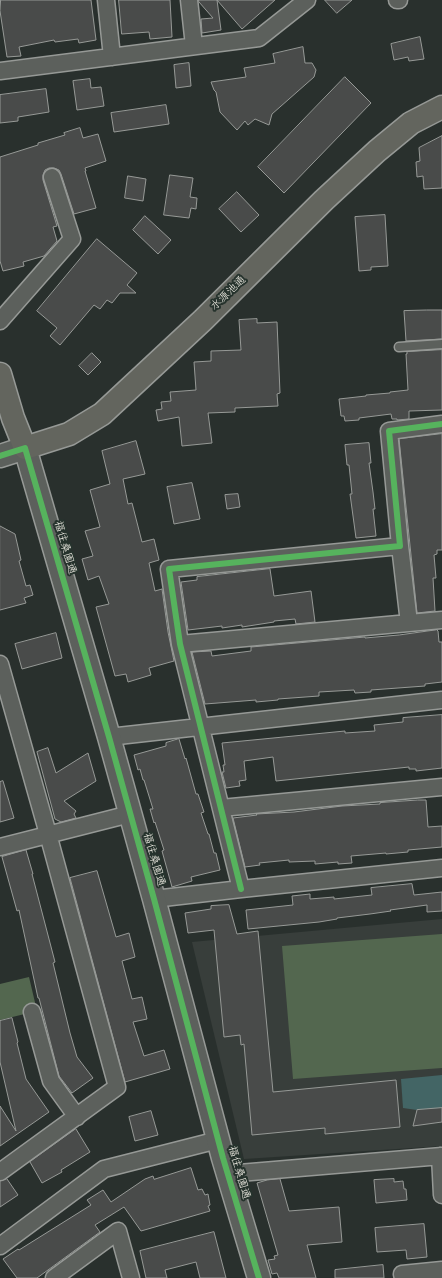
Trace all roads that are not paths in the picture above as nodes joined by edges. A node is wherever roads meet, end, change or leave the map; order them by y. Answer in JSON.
{"nodes":[{"id":1,"x":106,"y":0,"type":"edge"},
{"id":2,"x":189,"y":0,"type":"edge"},
{"id":3,"x":307,"y":0,"type":"edge"},
{"id":4,"x":194,"y":46,"type":"junction"},
{"id":5,"x":112,"y":57,"type":"junction"},
{"id":6,"x":0,"y":71,"type":"edge"},
{"id":7,"x":442,"y":107,"type":"edge"},
{"id":8,"x":52,"y":177,"type":"dead end"},
{"id":9,"x":0,"y":321,"type":"edge"},
{"id":10,"x":442,"y":344,"type":"edge"},
{"id":11,"x":399,"y":347,"type":"dead end"},
{"id":12,"x":0,"y":374,"type":"edge"},
{"id":13,"x":442,"y":424,"type":"edge"},
{"id":14,"x":25,"y":448,"type":"junction"},
{"id":15,"x":0,"y":456,"type":"edge"},
{"id":16,"x":400,"y":546,"type":"junction"},
{"id":17,"x":442,"y":620,"type":"edge"},
{"id":18,"x":409,"y":624,"type":"junction"},
{"id":19,"x":180,"y":644,"type":"junction"},
{"id":20,"x":0,"y":664,"type":"edge"},
{"id":21,"x":442,"y":700,"type":"edge"},
{"id":22,"x":201,"y":726,"type":"junction"},
{"id":23,"x":109,"y":737,"type":"junction"},
{"id":24,"x":442,"y":787,"type":"edge"},
{"id":25,"x":221,"y":808,"type":"junction"},
{"id":26,"x":130,"y":814,"type":"junction"},
{"id":27,"x":48,"y":834,"type":"junction"},
{"id":28,"x":0,"y":847,"type":"edge"},
{"id":29,"x":442,"y":868,"type":"edge"},
{"id":30,"x":241,"y":888,"type":"junction"},
{"id":31,"x":154,"y":899,"type":"junction"},
{"id":32,"x":32,"y":1012,"type":"dead end"},
{"id":33,"x":77,"y":1117,"type":"junction"},
{"id":34,"x":218,"y":1140,"type":"junction"},
{"id":35,"x":441,"y":1156,"type":"edge"},
{"id":36,"x":0,"y":1172,"type":"edge"},
{"id":37,"x":227,"y":1174,"type":"junction"},
{"id":38,"x":442,"y":1195,"type":"edge"},
{"id":39,"x":0,"y":1246,"type":"edge"},
{"id":40,"x":442,"y":1270,"type":"edge"},
{"id":41,"x":54,"y":1278,"type":"edge"},
{"id":42,"x":131,"y":1278,"type":"edge"},
{"id":43,"x":259,"y":1278,"type":"edge"},
{"id":44,"x":403,"y":1278,"type":"edge"}],
"edges":[{"from":1,"to":5,"type":"street"},
{"from":2,"to":4,"type":"street"},
{"from":3,"to":4,"type":"street"},
{"from":4,"to":5,"type":"street"},
{"from":5,"to":6,"type":"street"},
{"from":7,"to":14,"type":"main road","name":"水源池通"},
{"from":8,"to":9,"type":"street"},
{"from":10,"to":11,"type":"lane"},
{"from":12,"to":14,"type":"main road","name":"福住桑園通"},
{"from":13,"to":16,"type":"street"},
{"from":14,"to":15,"type":"street","name":"水源池通"},
{"from":14,"to":23,"type":"street","name":"福住桑園通"},
{"from":16,"to":18,"type":"street"},
{"from":16,"to":19,"type":"street"},
{"from":17,"to":18,"type":"street"},
{"from":18,"to":19,"type":"street"},
{"from":19,"to":22,"type":"street"},
{"from":20,"to":27,"type":"street"},
{"from":21,"to":22,"type":"street"},
{"from":22,"to":23,"type":"street"},
{"from":22,"to":25,"type":"street"},
{"from":23,"to":26,"type":"street","name":"福住桑園通"},
{"from":24,"to":25,"type":"street"},
{"from":25,"to":30,"type":"street"},
{"from":26,"to":27,"type":"street"},
{"from":26,"to":31,"type":"street","name":"福住桑園通"},
{"from":27,"to":28,"type":"street"},
{"from":27,"to":33,"type":"street"},
{"from":29,"to":30,"type":"street"},
{"from":30,"to":31,"type":"street"},
{"from":31,"to":34,"type":"street","name":"福住桑園通"},
{"from":32,"to":33,"type":"street"},
{"from":33,"to":36,"type":"street"},
{"from":34,"to":37,"type":"street","name":"福住桑園通"},
{"from":34,"to":39,"type":"street"},
{"from":35,"to":37,"type":"street"},
{"from":35,"to":38,"type":"street"},
{"from":37,"to":43,"type":"street","name":"福住桑園通"},
{"from":40,"to":44,"type":"street"},
{"from":41,"to":42,"type":"street"}]}
